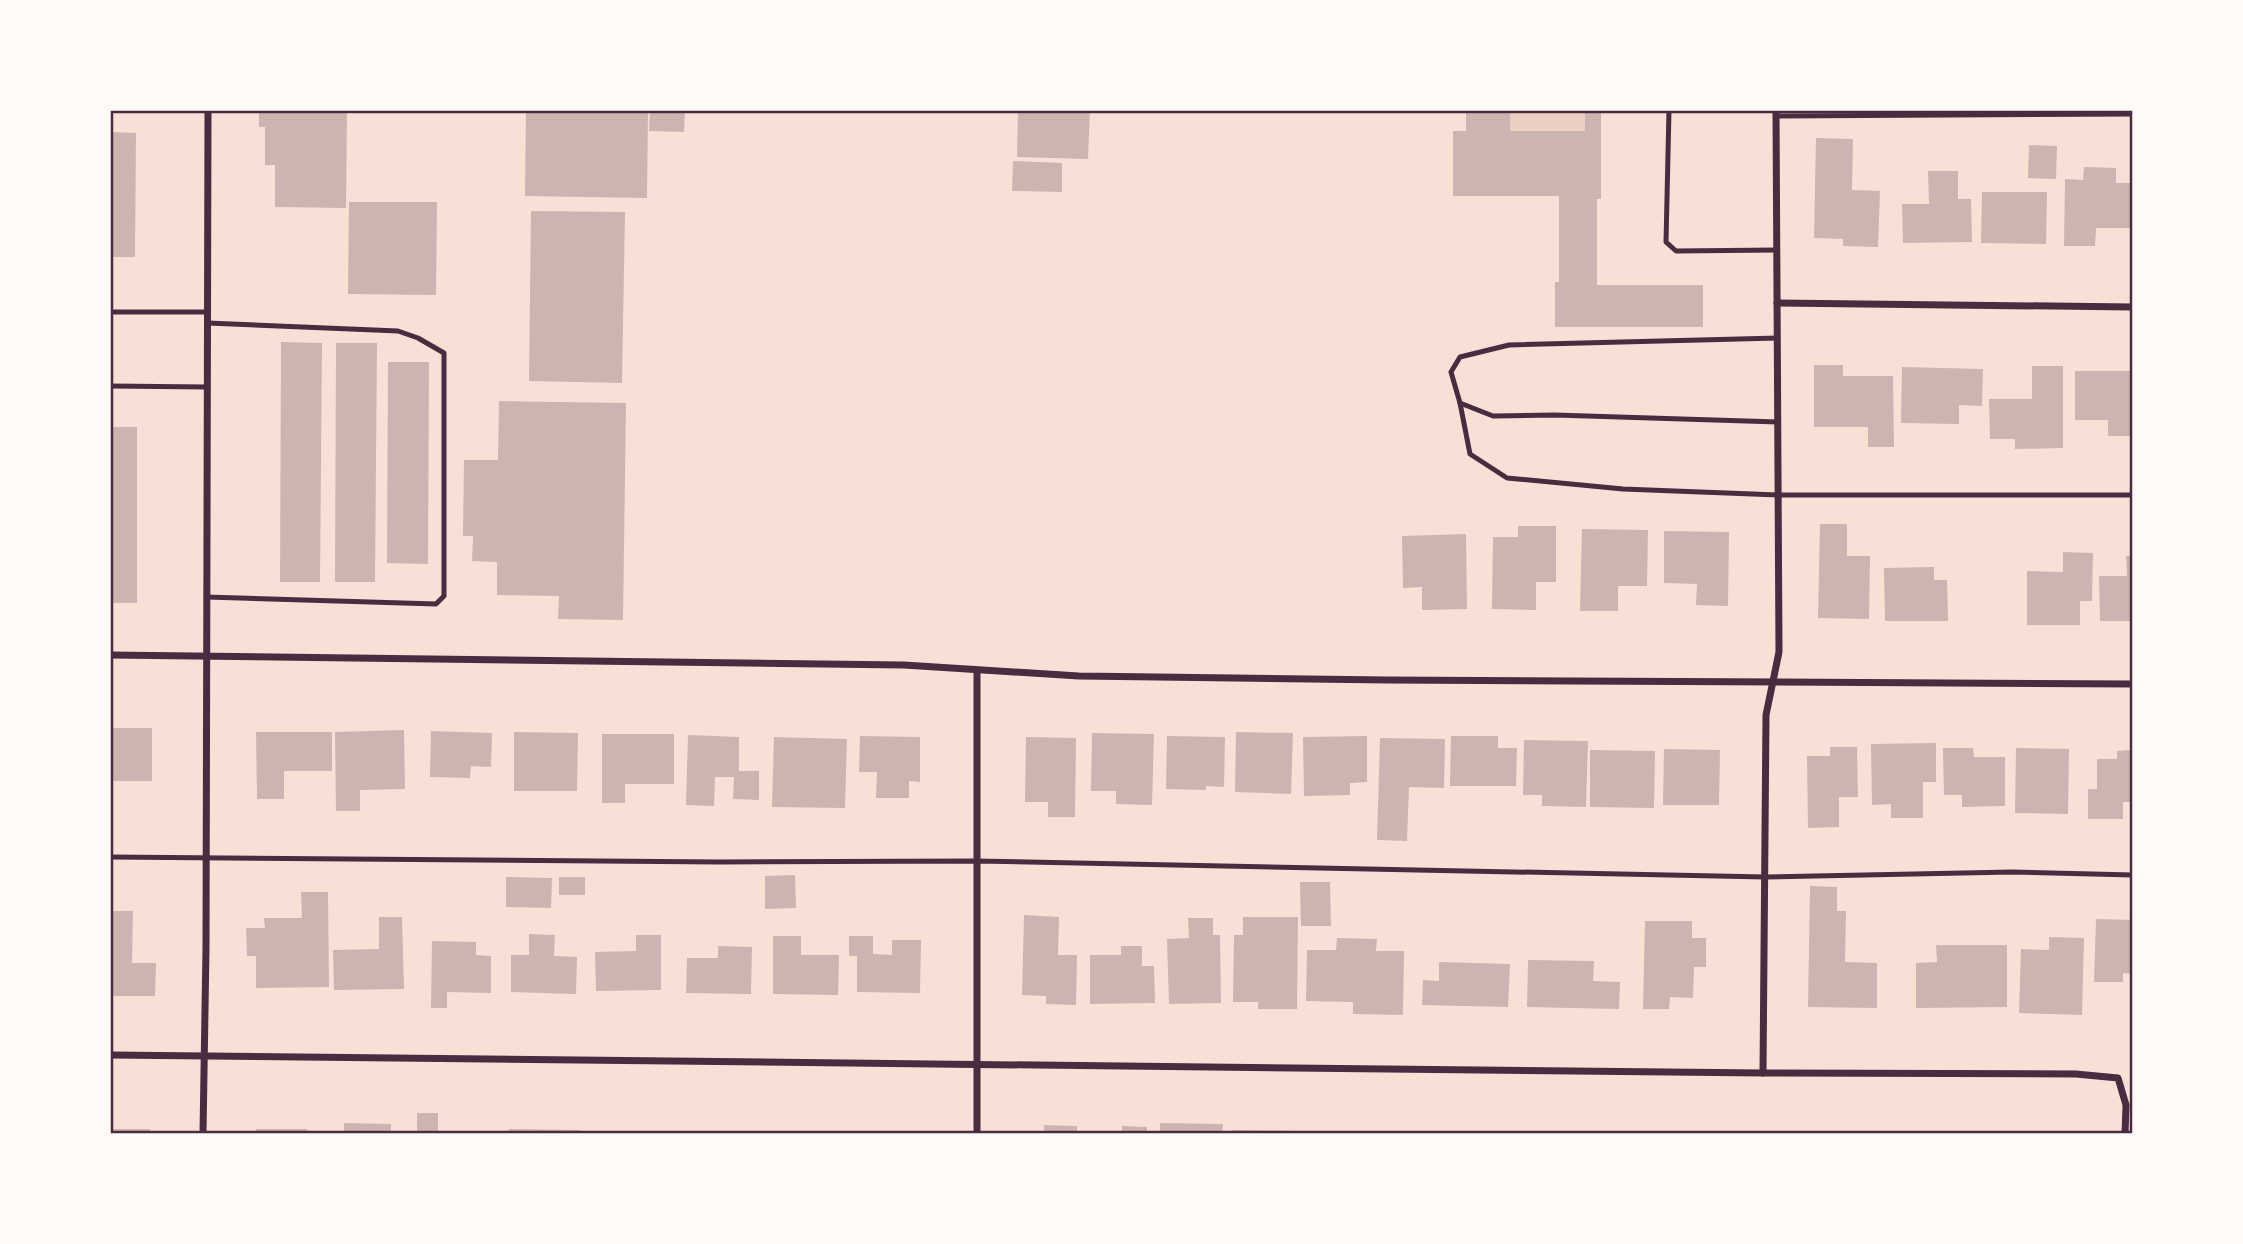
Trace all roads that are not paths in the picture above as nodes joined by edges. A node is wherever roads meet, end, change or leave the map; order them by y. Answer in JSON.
{"nodes":[{"id":1,"x":208,"y":110,"type":"edge"},
{"id":2,"x":1669,"y":110,"type":"edge"},
{"id":3,"x":1776,"y":113,"type":"edge"},
{"id":4,"x":2133,"y":114,"type":"edge"},
{"id":5,"x":1777,"y":250,"type":"junction"},
{"id":6,"x":1777,"y":303,"type":"junction"},
{"id":7,"x":2133,"y":307,"type":"edge"},
{"id":8,"x":110,"y":312,"type":"edge"},
{"id":9,"x":207,"y":312,"type":"junction"},
{"id":10,"x":207,"y":323,"type":"junction"},
{"id":11,"x":1777,"y":338,"type":"junction"},
{"id":12,"x":110,"y":386,"type":"edge"},
{"id":13,"x":207,"y":387,"type":"junction"},
{"id":14,"x":1460,"y":403,"type":"junction"},
{"id":15,"x":1779,"y":422,"type":"junction"},
{"id":16,"x":1778,"y":495,"type":"junction"},
{"id":17,"x":2133,"y":495,"type":"edge"},
{"id":18,"x":206,"y":597,"type":"junction"},
{"id":19,"x":110,"y":654,"type":"edge"},
{"id":20,"x":206,"y":655,"type":"junction"},
{"id":21,"x":977,"y":670,"type":"junction"},
{"id":22,"x":1774,"y":682,"type":"junction"},
{"id":23,"x":2133,"y":684,"type":"edge"},
{"id":24,"x":110,"y":857,"type":"edge"},
{"id":25,"x":206,"y":859,"type":"junction"},
{"id":26,"x":976,"y":861,"type":"junction"},
{"id":27,"x":2133,"y":875,"type":"edge"},
{"id":28,"x":1765,"y":877,"type":"junction"},
{"id":29,"x":110,"y":1055,"type":"edge"},
{"id":30,"x":203,"y":1056,"type":"junction"},
{"id":31,"x":978,"y":1064,"type":"junction"},
{"id":32,"x":1763,"y":1073,"type":"junction"},
{"id":33,"x":203,"y":1134,"type":"edge"},
{"id":34,"x":977,"y":1134,"type":"edge"},
{"id":35,"x":2126,"y":1134,"type":"edge"}],
"edges":[{"from":1,"to":9,"type":"street"},
{"from":2,"to":5,"type":"lane"},
{"from":3,"to":4,"type":"lane"},
{"from":3,"to":5,"type":"street"},
{"from":5,"to":6,"type":"street"},
{"from":6,"to":7,"type":"street"},
{"from":6,"to":11,"type":"street"},
{"from":8,"to":9,"type":"lane"},
{"from":9,"to":10,"type":"street"},
{"from":10,"to":13,"type":"street"},
{"from":10,"to":18,"type":"lane"},
{"from":11,"to":14,"type":"lane"},
{"from":11,"to":15,"type":"street"},
{"from":12,"to":13,"type":"lane"},
{"from":13,"to":18,"type":"street"},
{"from":14,"to":15,"type":"lane"},
{"from":14,"to":16,"type":"lane"},
{"from":15,"to":16,"type":"street"},
{"from":16,"to":17,"type":"lane"},
{"from":16,"to":22,"type":"street"},
{"from":18,"to":20,"type":"street"},
{"from":19,"to":20,"type":"street"},
{"from":20,"to":21,"type":"street"},
{"from":20,"to":25,"type":"street"},
{"from":21,"to":22,"type":"street"},
{"from":21,"to":26,"type":"street"},
{"from":22,"to":23,"type":"street"},
{"from":22,"to":28,"type":"street"},
{"from":24,"to":25,"type":"lane"},
{"from":25,"to":26,"type":"lane"},
{"from":25,"to":30,"type":"street"},
{"from":26,"to":28,"type":"lane"},
{"from":26,"to":31,"type":"street"},
{"from":27,"to":28,"type":"lane"},
{"from":28,"to":32,"type":"street"},
{"from":29,"to":30,"type":"street"},
{"from":30,"to":31,"type":"street"},
{"from":30,"to":33,"type":"street"},
{"from":31,"to":32,"type":"street"},
{"from":31,"to":34,"type":"street"},
{"from":32,"to":35,"type":"street"}]}
